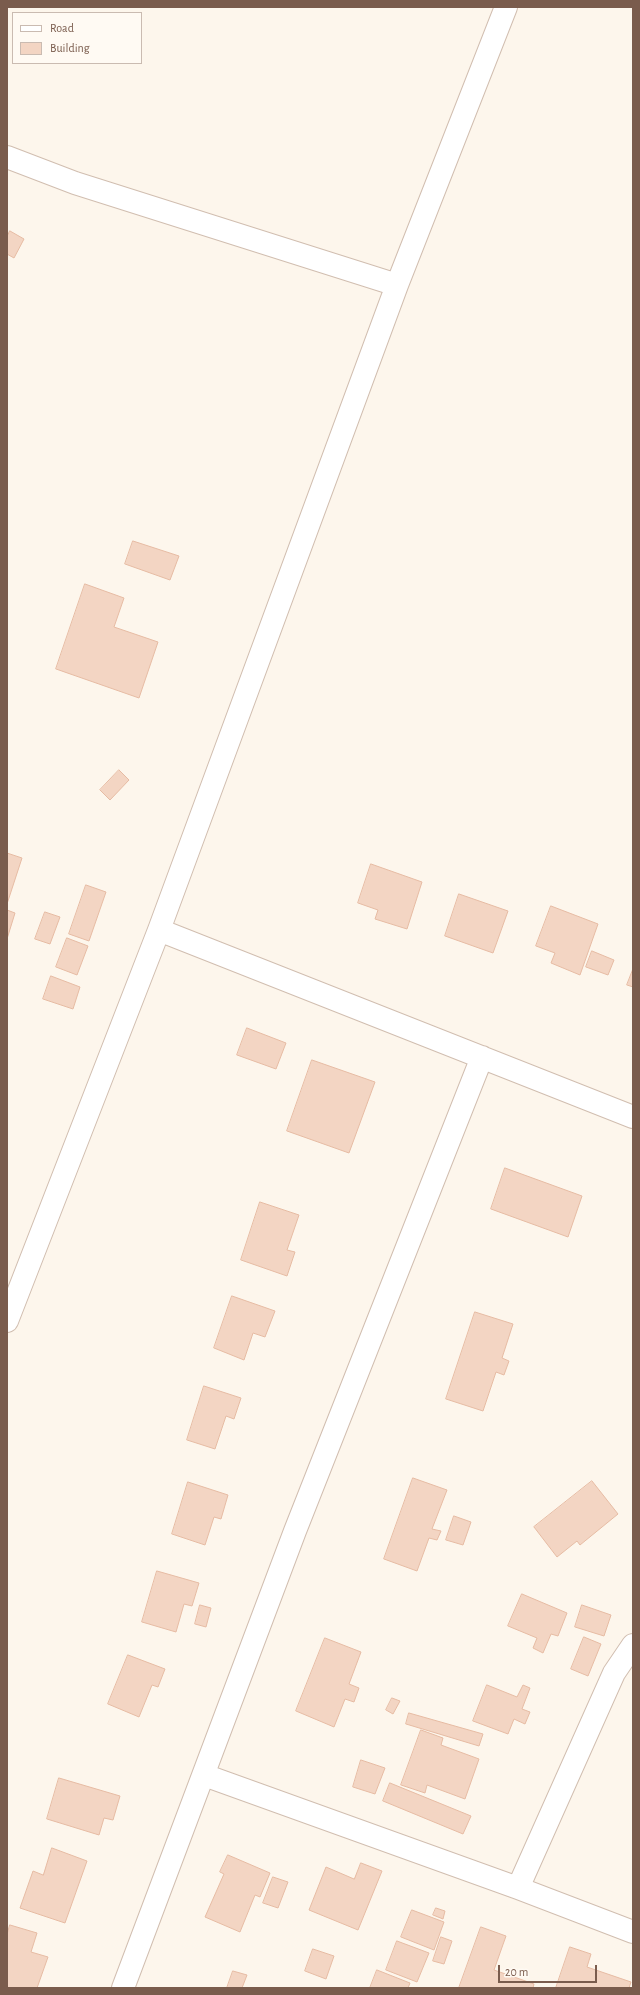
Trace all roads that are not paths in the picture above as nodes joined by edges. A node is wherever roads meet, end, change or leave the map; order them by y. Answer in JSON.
{"nodes":[{"id":1,"x":506,"y":7,"type":"edge"},
{"id":2,"x":7,"y":156,"type":"edge"},
{"id":3,"x":397,"y":285,"type":"junction"},
{"id":4,"x":158,"y":930,"type":"junction"},
{"id":5,"x":482,"y":1057,"type":"junction"},
{"id":6,"x":633,"y":1117,"type":"edge"},
{"id":7,"x":7,"y":1321,"type":"edge"},
{"id":8,"x":633,"y":1645,"type":"edge"},
{"id":9,"x":204,"y":1775,"type":"junction"},
{"id":10,"x":518,"y":1888,"type":"junction"},
{"id":11,"x":633,"y":1932,"type":"edge"},
{"id":12,"x":123,"y":1988,"type":"edge"}],
"edges":[{"from":1,"to":3,"type":"street"},
{"from":2,"to":3,"type":"street"},
{"from":3,"to":4,"type":"street"},
{"from":4,"to":5,"type":"street"},
{"from":4,"to":7,"type":"street"},
{"from":5,"to":6,"type":"street"},
{"from":5,"to":9,"type":"street"},
{"from":8,"to":10,"type":"street"},
{"from":9,"to":10,"type":"street"},
{"from":9,"to":12,"type":"street"},
{"from":10,"to":11,"type":"street"}]}
